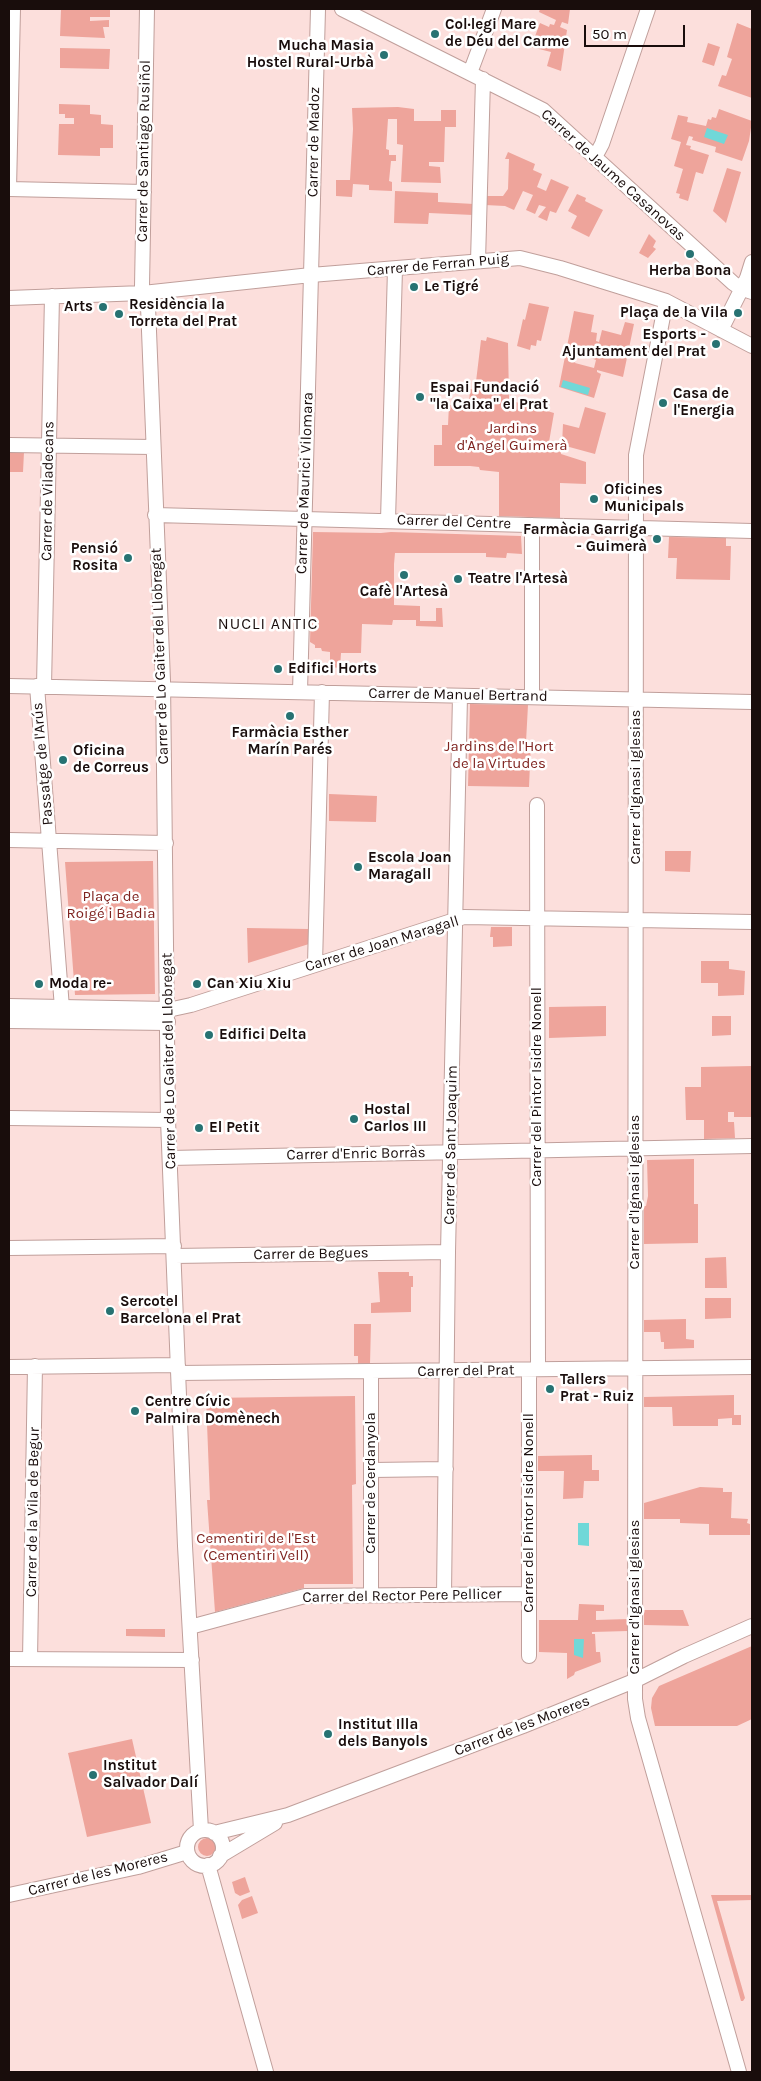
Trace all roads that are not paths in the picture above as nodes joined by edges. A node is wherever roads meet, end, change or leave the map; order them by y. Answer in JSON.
{"nodes":[{"id":1,"x":13,"y":9,"type":"edge"},
{"id":2,"x":147,"y":9,"type":"edge"},
{"id":3,"x":318,"y":9,"type":"edge"},
{"id":4,"x":342,"y":9,"type":"edge"},
{"id":5,"x":494,"y":9,"type":"edge"},
{"id":6,"x":648,"y":9,"type":"edge"},
{"id":7,"x":470,"y":73,"type":"junction"},
{"id":8,"x":483,"y":80,"type":"junction"},
{"id":9,"x":595,"y":157,"type":"junction"},
{"id":10,"x":9,"y":189,"type":"edge"},
{"id":11,"x":144,"y":192,"type":"junction"},
{"id":12,"x":478,"y":261,"type":"junction"},
{"id":13,"x":752,"y":262,"type":"edge"},
{"id":14,"x":395,"y":269,"type":"junction"},
{"id":15,"x":311,"y":275,"type":"junction"},
{"id":16,"x":746,"y":290,"type":"edge"},
{"id":17,"x":143,"y":293,"type":"junction"},
{"id":18,"x":52,"y":296,"type":"junction"},
{"id":19,"x":9,"y":298,"type":"edge"},
{"id":20,"x":666,"y":301,"type":"junction"},
{"id":21,"x":721,"y":330,"type":"junction"},
{"id":22,"x":752,"y":346,"type":"edge"},
{"id":23,"x":9,"y":445,"type":"edge"},
{"id":24,"x":49,"y":446,"type":"junction"},
{"id":25,"x":153,"y":446,"type":"junction"},
{"id":26,"x":156,"y":515,"type":"junction"},
{"id":27,"x":304,"y":518,"type":"junction"},
{"id":28,"x":388,"y":520,"type":"junction"},
{"id":29,"x":532,"y":525,"type":"junction"},
{"id":30,"x":636,"y":528,"type":"junction"},
{"id":31,"x":752,"y":531,"type":"edge"},
{"id":32,"x":9,"y":686,"type":"edge"},
{"id":33,"x":41,"y":686,"type":"junction"},
{"id":34,"x":163,"y":690,"type":"junction"},
{"id":35,"x":300,"y":692,"type":"junction"},
{"id":36,"x":322,"y":692,"type":"junction"},
{"id":37,"x":460,"y":696,"type":"junction"},
{"id":38,"x":532,"y":697,"type":"junction"},
{"id":39,"x":635,"y":699,"type":"junction"},
{"id":40,"x":752,"y":702,"type":"edge"},
{"id":41,"x":537,"y":805,"type":"dead end"},
{"id":42,"x":9,"y":840,"type":"edge"},
{"id":43,"x":50,"y":841,"type":"junction"},
{"id":44,"x":166,"y":843,"type":"junction"},
{"id":45,"x":455,"y":919,"type":"junction"},
{"id":46,"x":537,"y":919,"type":"junction"},
{"id":47,"x":636,"y":921,"type":"junction"},
{"id":48,"x":752,"y":922,"type":"edge"},
{"id":49,"x":315,"y":964,"type":"junction"},
{"id":50,"x":9,"y":1007,"type":"edge"},
{"id":51,"x":57,"y":1014,"type":"junction"},
{"id":52,"x":168,"y":1016,"type":"junction"},
{"id":53,"x":9,"y":1020,"type":"edge"},
{"id":54,"x":9,"y":1118,"type":"edge"},
{"id":55,"x":168,"y":1120,"type":"junction"},
{"id":56,"x":752,"y":1146,"type":"edge"},
{"id":57,"x":635,"y":1148,"type":"junction"},
{"id":58,"x":538,"y":1150,"type":"junction"},
{"id":59,"x":452,"y":1152,"type":"junction"},
{"id":60,"x":170,"y":1158,"type":"junction"},
{"id":61,"x":9,"y":1248,"type":"edge"},
{"id":62,"x":174,"y":1251,"type":"junction"},
{"id":63,"x":448,"y":1252,"type":"junction"},
{"id":64,"x":35,"y":1366,"type":"junction"},
{"id":65,"x":9,"y":1367,"type":"edge"},
{"id":66,"x":752,"y":1367,"type":"edge"},
{"id":67,"x":635,"y":1368,"type":"junction"},
{"id":68,"x":179,"y":1369,"type":"junction"},
{"id":69,"x":533,"y":1370,"type":"junction"},
{"id":70,"x":447,"y":1371,"type":"junction"},
{"id":71,"x":371,"y":1372,"type":"junction"},
{"id":72,"x":446,"y":1469,"type":"junction"},
{"id":73,"x":372,"y":1470,"type":"junction"},
{"id":74,"x":529,"y":1594,"type":"junction"},
{"id":75,"x":371,"y":1595,"type":"junction"},
{"id":76,"x":444,"y":1595,"type":"junction"},
{"id":77,"x":190,"y":1626,"type":"junction"},
{"id":78,"x":752,"y":1626,"type":"edge"},
{"id":79,"x":529,"y":1656,"type":"dead end"},
{"id":80,"x":9,"y":1659,"type":"edge"},
{"id":81,"x":30,"y":1659,"type":"junction"},
{"id":82,"x":192,"y":1660,"type":"junction"},
{"id":83,"x":634,"y":1681,"type":"junction"},
{"id":84,"x":288,"y":1815,"type":"junction"},
{"id":85,"x":208,"y":1831,"type":"junction"},
{"id":86,"x":187,"y":1852,"type":"junction"},
{"id":87,"x":220,"y":1856,"type":"junction"},
{"id":88,"x":208,"y":1865,"type":"junction"},
{"id":89,"x":9,"y":1895,"type":"edge"},
{"id":90,"x":266,"y":2072,"type":"edge"},
{"id":91,"x":739,"y":2072,"type":"edge"}],
"edges":[{"from":1,"to":10,"type":"street"},
{"from":2,"to":11,"type":"street","name":"Carrer de Santiago Rusiñol"},
{"from":3,"to":15,"type":"street","name":"Carrer de Madoz"},
{"from":4,"to":7,"type":"street","name":"Carrer de Jaume Casanovas"},
{"from":5,"to":7,"type":"street"},
{"from":6,"to":9,"type":"street"},
{"from":7,"to":8,"type":"street","name":"Carrer de Jaume Casanovas"},
{"from":8,"to":9,"type":"street","name":"Carrer de Jaume Casanovas"},
{"from":8,"to":12,"type":"street"},
{"from":9,"to":16,"type":"street","name":"Carrer de Jaume Casanovas"},
{"from":10,"to":11,"type":"street"},
{"from":11,"to":17,"type":"street","name":"Carrer de Santiago Rusiñol"},
{"from":12,"to":14,"type":"street","name":"Carrer de Ferran Puig"},
{"from":12,"to":20,"type":"street","name":"Carrer de Ferran Puig"},
{"from":13,"to":16,"type":"street"},
{"from":14,"to":15,"type":"street","name":"Carrer de Ferran Puig"},
{"from":14,"to":28,"type":"street"},
{"from":15,"to":17,"type":"street","name":"Carrer de Ferran Puig"},
{"from":15,"to":27,"type":"street","name":"Carrer de Maurici Vilomara"},
{"from":16,"to":21,"type":"street"},
{"from":17,"to":18,"type":"street","name":"Carrer de Ferran Puig"},
{"from":17,"to":25,"type":"street","name":"Carrer de Lo Gaiter del Llobregat"},
{"from":18,"to":19,"type":"street","name":"Carrer de Ferran Puig"},
{"from":18,"to":24,"type":"street","name":"Carrer de Viladecans"},
{"from":20,"to":21,"type":"street","name":"Carrer de Ferran Puig"},
{"from":20,"to":30,"type":"street","name":"Carrer d'Ignasi Iglesias"},
{"from":21,"to":22,"type":"street"},
{"from":23,"to":24,"type":"street"},
{"from":24,"to":25,"type":"street"},
{"from":24,"to":33,"type":"street","name":"Carrer de Viladecans"},
{"from":25,"to":26,"type":"street","name":"Carrer de Lo Gaiter del Llobregat"},
{"from":26,"to":27,"type":"street","name":"Carrer del Centre"},
{"from":26,"to":34,"type":"street","name":"Carrer de Lo Gaiter del Llobregat"},
{"from":27,"to":28,"type":"street","name":"Carrer del Centre"},
{"from":27,"to":35,"type":"street","name":"Carrer de Maurici Vilomara"},
{"from":28,"to":29,"type":"street","name":"Carrer del Centre"},
{"from":29,"to":30,"type":"street","name":"Carrer del Centre"},
{"from":29,"to":38,"type":"street"},
{"from":30,"to":31,"type":"street","name":"Carrer del Centre"},
{"from":30,"to":39,"type":"street","name":"Carrer d'Ignasi Iglesias"},
{"from":32,"to":33,"type":"street","name":"Carrer de Manuel Bertrand"},
{"from":33,"to":34,"type":"street","name":"Carrer de Manuel Bertrand"},
{"from":33,"to":43,"type":"street","name":"Passatge de l'Arús"},
{"from":34,"to":35,"type":"street","name":"Carrer de Manuel Bertrand"},
{"from":34,"to":44,"type":"street","name":"Carrer de Lo Gaiter del Llobregat"},
{"from":35,"to":36,"type":"street","name":"Carrer de Manuel Bertrand"},
{"from":36,"to":37,"type":"street","name":"Carrer de Manuel Bertrand"},
{"from":36,"to":49,"type":"street"},
{"from":37,"to":38,"type":"street","name":"Carrer de Manuel Bertrand"},
{"from":37,"to":45,"type":"street","name":"Carrer de Sant Joaquim"},
{"from":38,"to":39,"type":"street","name":"Carrer de Manuel Bertrand"},
{"from":39,"to":40,"type":"street","name":"Carrer de Manuel Bertrand"},
{"from":39,"to":47,"type":"street","name":"Carrer d'Ignasi Iglesias"},
{"from":41,"to":46,"type":"street","name":"Carrer del Pintor Isidre Nonell"},
{"from":42,"to":43,"type":"street"},
{"from":43,"to":44,"type":"street"},
{"from":43,"to":51,"type":"street"},
{"from":44,"to":52,"type":"street","name":"Carrer de Lo Gaiter del Llobregat"},
{"from":45,"to":46,"type":"street","name":"Carrer de Joan Maragall"},
{"from":45,"to":49,"type":"street","name":"Carrer de Joan Maragall"},
{"from":45,"to":59,"type":"street","name":"Carrer de Sant Joaquim"},
{"from":46,"to":47,"type":"street","name":"Carrer de Joan Maragall"},
{"from":46,"to":58,"type":"street","name":"Carrer del Pintor Isidre Nonell"},
{"from":47,"to":48,"type":"street","name":"Carrer de Joan Maragall"},
{"from":47,"to":57,"type":"street","name":"Carrer d'Ignasi Iglesias"},
{"from":49,"to":52,"type":"street","name":"Carrer de Joan Maragall"},
{"from":50,"to":51,"type":"street"},
{"from":51,"to":52,"type":"street"},
{"from":51,"to":53,"type":"street"},
{"from":52,"to":55,"type":"street","name":"Carrer de Lo Gaiter del Llobregat"},
{"from":54,"to":55,"type":"street"},
{"from":55,"to":60,"type":"street","name":"Carrer de Lo Gaiter del Llobregat"},
{"from":56,"to":57,"type":"street","name":"Carrer d'Enric Borràs"},
{"from":57,"to":58,"type":"street","name":"Carrer d'Enric Borràs"},
{"from":57,"to":67,"type":"street","name":"Carrer d'Ignasi Iglesias"},
{"from":58,"to":59,"type":"street","name":"Carrer d'Enric Borràs"},
{"from":58,"to":69,"type":"street","name":"Carrer del Pintor Isidre Nonell"},
{"from":59,"to":60,"type":"street","name":"Carrer d'Enric Borràs"},
{"from":59,"to":63,"type":"street","name":"Carrer de Sant Joaquim"},
{"from":60,"to":62,"type":"street","name":"Carrer de Lo Gaiter del Llobregat"},
{"from":61,"to":62,"type":"street","name":"Carrer de Begues"},
{"from":62,"to":63,"type":"street","name":"Carrer de Begues"},
{"from":62,"to":68,"type":"street","name":"Carrer de Lo Gaiter del Llobregat"},
{"from":63,"to":70,"type":"street","name":"Carrer de Sant Joaquim"},
{"from":64,"to":65,"type":"street","name":"Carrer del Prat"},
{"from":64,"to":68,"type":"street","name":"Carrer del Prat"},
{"from":64,"to":81,"type":"street","name":"Carrer de la Vila de Begur"},
{"from":66,"to":67,"type":"street","name":"Carrer del Prat"},
{"from":67,"to":69,"type":"street","name":"Carrer del Prat"},
{"from":67,"to":83,"type":"street","name":"Carrer d'Ignasi Iglesias"},
{"from":68,"to":71,"type":"street","name":"Carrer del Prat"},
{"from":68,"to":77,"type":"street","name":"Carrer de Lo Gaiter del Llobregat"},
{"from":69,"to":70,"type":"street","name":"Carrer del Prat"},
{"from":69,"to":74,"type":"street","name":"Carrer del Pintor Isidre Nonell"},
{"from":70,"to":71,"type":"street","name":"Carrer del Prat"},
{"from":70,"to":72,"type":"street","name":"Carrer de Sant Joaquim"},
{"from":71,"to":73,"type":"street","name":"Carrer de Cerdanyola"},
{"from":72,"to":73,"type":"street"},
{"from":72,"to":76,"type":"street","name":"Carrer de Sant Joaquim"},
{"from":73,"to":75,"type":"street","name":"Carrer de Cerdanyola"},
{"from":74,"to":76,"type":"street","name":"Carrer del Rector Pere Pellicer"},
{"from":74,"to":79,"type":"street","name":"Carrer del Pintor Isidre Nonell"},
{"from":75,"to":76,"type":"street","name":"Carrer del Rector Pere Pellicer"},
{"from":75,"to":77,"type":"street","name":"Carrer del Rector Pere Pellicer"},
{"from":77,"to":82,"type":"street","name":"Carrer de Lo Gaiter del Llobregat"},
{"from":78,"to":83,"type":"street","name":"Carrer de les Moreres"},
{"from":80,"to":81,"type":"street"},
{"from":81,"to":82,"type":"street"},
{"from":82,"to":85,"type":"street","name":"Carrer de Lo Gaiter del Llobregat"},
{"from":83,"to":84,"type":"street","name":"Carrer de les Moreres"},
{"from":83,"to":91,"type":"street","name":"Carrer d'Ignasi Iglesias"},
{"from":84,"to":85,"type":"street","name":"Carrer de les Moreres"},
{"from":84,"to":87,"type":"street","name":"Carrer de les Moreres"},
{"from":85,"to":86,"type":"street"},
{"from":85,"to":87,"type":"street"},
{"from":86,"to":88,"type":"street"},
{"from":86,"to":89,"type":"street","name":"Carrer de les Moreres"},
{"from":87,"to":88,"type":"street"},
{"from":88,"to":90,"type":"street"}]}
